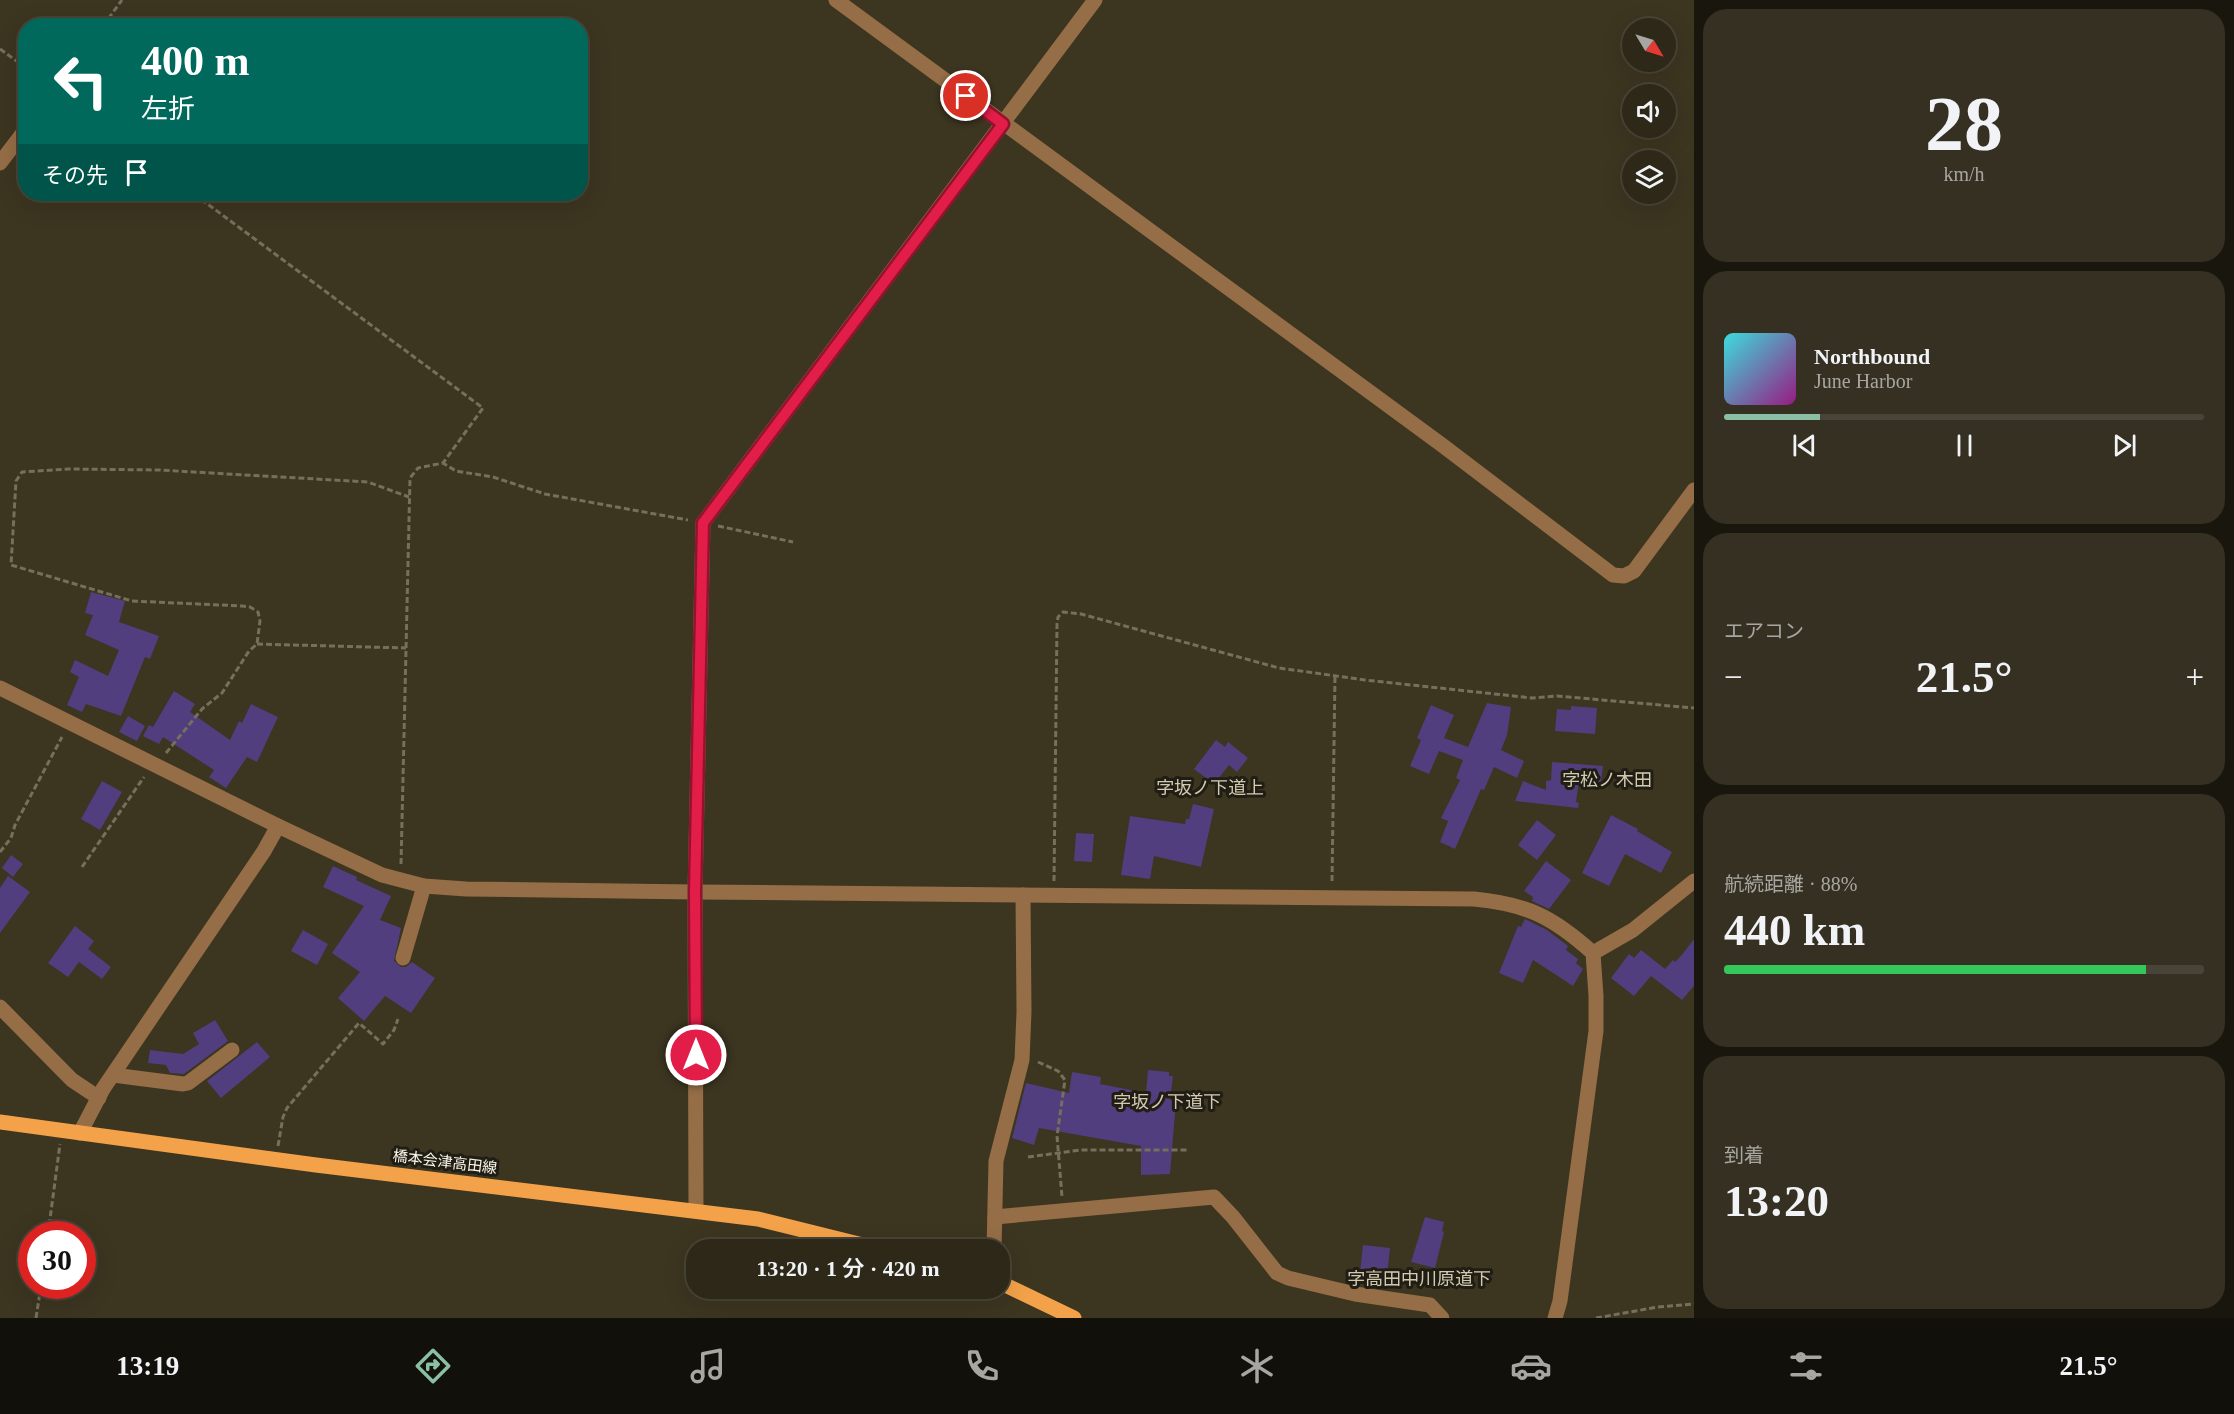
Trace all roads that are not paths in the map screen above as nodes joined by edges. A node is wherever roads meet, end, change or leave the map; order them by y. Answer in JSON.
{"nodes":[{"id":1,"x":836,"y":0,"type":"edge"},
{"id":2,"x":1095,"y":0,"type":"edge"},
{"id":3,"x":1003,"y":124,"type":"junction"},
{"id":4,"x":18,"y":139,"type":"edge"},
{"id":5,"x":0,"y":163,"type":"edge"},
{"id":6,"x":1694,"y":490,"type":"edge"},
{"id":7,"x":0,"y":688,"type":"edge"},
{"id":8,"x":278,"y":826,"type":"junction"},
{"id":9,"x":1694,"y":881,"type":"edge"},
{"id":10,"x":424,"y":886,"type":"junction"},
{"id":11,"x":695,"y":892,"type":"junction"},
{"id":12,"x":1023,"y":896,"type":"junction"},
{"id":13,"x":1593,"y":954,"type":"junction"},
{"id":14,"x":403,"y":958,"type":"dead end"},
{"id":15,"x":0,"y":1007,"type":"edge"},
{"id":16,"x":232,"y":1050,"type":"dead end"},
{"id":17,"x":113,"y":1075,"type":"junction"},
{"id":18,"x":99,"y":1098,"type":"junction"},
{"id":19,"x":0,"y":1122,"type":"edge"},
{"id":20,"x":80,"y":1133,"type":"junction"},
{"id":21,"x":696,"y":1211,"type":"junction"},
{"id":22,"x":995,"y":1217,"type":"junction"},
{"id":23,"x":839,"y":1239,"type":"edge"},
{"id":24,"x":994,"y":1239,"type":"edge"},
{"id":25,"x":1010,"y":1287,"type":"edge"},
{"id":26,"x":1074,"y":1318,"type":"edge"},
{"id":27,"x":1442,"y":1318,"type":"edge"},
{"id":28,"x":1555,"y":1318,"type":"edge"}],
"edges":[{"from":1,"to":3,"type":"street"},
{"from":2,"to":3,"type":"street"},
{"from":3,"to":6,"type":"street"},
{"from":3,"to":11,"type":"street"},
{"from":4,"to":5,"type":"street"},
{"from":7,"to":8,"type":"street"},
{"from":8,"to":10,"type":"street"},
{"from":8,"to":17,"type":"street"},
{"from":9,"to":13,"type":"street"},
{"from":10,"to":11,"type":"street"},
{"from":10,"to":14,"type":"street"},
{"from":11,"to":12,"type":"street"},
{"from":11,"to":21,"type":"street"},
{"from":12,"to":13,"type":"street"},
{"from":12,"to":22,"type":"street"},
{"from":13,"to":28,"type":"street"},
{"from":15,"to":18,"type":"street"},
{"from":16,"to":17,"type":"street"},
{"from":17,"to":18,"type":"street"},
{"from":18,"to":20,"type":"street"},
{"from":19,"to":20,"type":"main road","name":"橋本会津高田線"},
{"from":20,"to":21,"type":"main road","name":"橋本会津高田線"},
{"from":21,"to":23,"type":"main road","name":"橋本会津高田線"},
{"from":22,"to":24,"type":"street"},
{"from":22,"to":27,"type":"street"},
{"from":25,"to":26,"type":"main road"}]}
